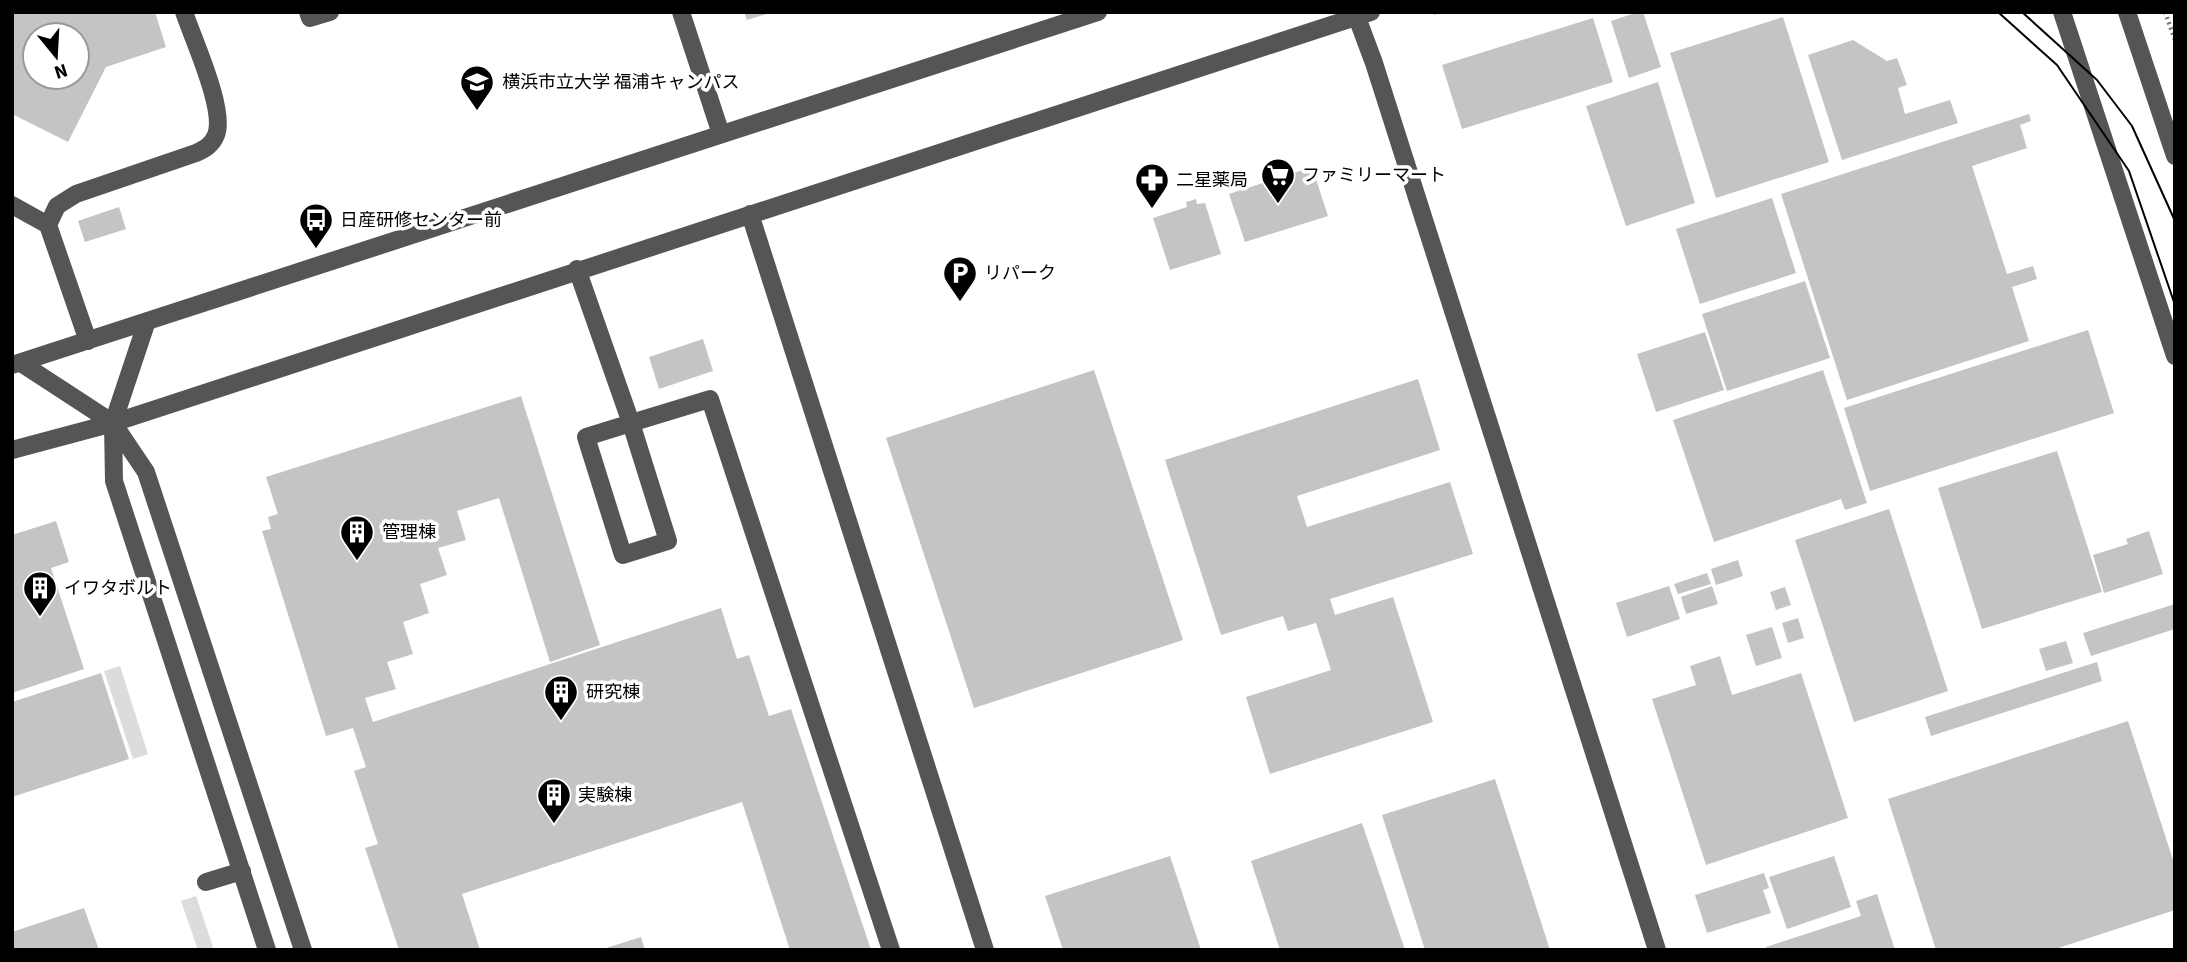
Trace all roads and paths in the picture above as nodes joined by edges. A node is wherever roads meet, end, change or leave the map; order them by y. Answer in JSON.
{"nodes":[{"id":1,"x":184,"y":12,"type":"edge"},
{"id":2,"x":309,"y":12,"type":"edge"},
{"id":3,"x":330,"y":12,"type":"edge"},
{"id":4,"x":681,"y":12,"type":"edge"},
{"id":5,"x":1098,"y":12,"type":"edge"},
{"id":6,"x":2062,"y":12,"type":"edge"},
{"id":7,"x":2127,"y":12,"type":"edge"},
{"id":8,"x":2165,"y":12,"type":"edge"},
{"id":9,"x":1360,"y":13,"type":"edge"},
{"id":10,"x":2175,"y":40,"type":"edge"},
{"id":11,"x":721,"y":134,"type":"junction"},
{"id":12,"x":2175,"y":156,"type":"edge"},
{"id":13,"x":12,"y":205,"type":"edge"},
{"id":14,"x":750,"y":214,"type":"junction"},
{"id":15,"x":48,"y":225,"type":"junction"},
{"id":16,"x":578,"y":269,"type":"junction"},
{"id":17,"x":148,"y":321,"type":"junction"},
{"id":18,"x":88,"y":341,"type":"junction"},
{"id":19,"x":2175,"y":356,"type":"edge"},
{"id":20,"x":17,"y":364,"type":"edge"},
{"id":21,"x":113,"y":423,"type":"junction"},
{"id":22,"x":631,"y":423,"type":"junction"},
{"id":23,"x":12,"y":450,"type":"edge"},
{"id":24,"x":242,"y":871,"type":"junction"},
{"id":25,"x":206,"y":882,"type":"dead end"},
{"id":26,"x":268,"y":950,"type":"edge"},
{"id":27,"x":303,"y":950,"type":"edge"},
{"id":28,"x":891,"y":950,"type":"edge"},
{"id":29,"x":985,"y":950,"type":"edge"},
{"id":30,"x":1657,"y":950,"type":"edge"}],
"edges":[{"from":1,"to":15,"type":"street"},
{"from":2,"to":3,"type":"street"},
{"from":4,"to":11,"type":"street"},
{"from":5,"to":11,"type":"street"},
{"from":6,"to":19,"type":"street"},
{"from":7,"to":12,"type":"street"},
{"from":8,"to":10,"type":"path"},
{"from":9,"to":14,"type":"street"},
{"from":9,"to":30,"type":"street"},
{"from":11,"to":17,"type":"street"},
{"from":13,"to":15,"type":"street"},
{"from":14,"to":16,"type":"street"},
{"from":14,"to":29,"type":"street"},
{"from":15,"to":18,"type":"street"},
{"from":16,"to":21,"type":"street"},
{"from":16,"to":22,"type":"street"},
{"from":17,"to":18,"type":"street"},
{"from":17,"to":21,"type":"street"},
{"from":18,"to":20,"type":"street"},
{"from":20,"to":21,"type":"street"},
{"from":21,"to":23,"type":"street"},
{"from":21,"to":24,"type":"street"},
{"from":21,"to":27,"type":"street"},
{"from":22,"to":22,"type":"street"},
{"from":22,"to":28,"type":"street"},
{"from":24,"to":25,"type":"street"},
{"from":24,"to":26,"type":"street"}]}
